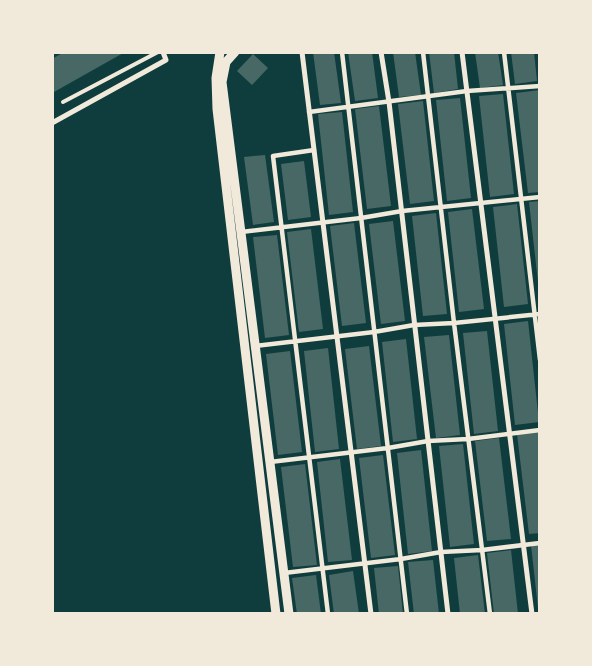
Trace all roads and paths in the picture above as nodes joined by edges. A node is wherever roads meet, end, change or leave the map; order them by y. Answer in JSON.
{"nodes":[{"id":1,"x":158,"y":52,"type":"edge"},
{"id":2,"x":163,"y":52,"type":"edge"},
{"id":3,"x":235,"y":52,"type":"edge"},
{"id":4,"x":302,"y":52,"type":"edge"},
{"id":5,"x":342,"y":52,"type":"edge"},
{"id":6,"x":381,"y":52,"type":"edge"},
{"id":7,"x":423,"y":52,"type":"edge"},
{"id":8,"x":462,"y":52,"type":"edge"},
{"id":9,"x":504,"y":52,"type":"edge"},
{"id":10,"x":221,"y":55,"type":"edge"},
{"id":11,"x":540,"y":86,"type":"edge"},
{"id":12,"x":508,"y":89,"type":"junction"},
{"id":13,"x":467,"y":92,"type":"junction"},
{"id":14,"x":429,"y":97,"type":"junction"},
{"id":15,"x":63,"y":102,"type":"dead end"},
{"id":16,"x":388,"y":102,"type":"junction"},
{"id":17,"x":348,"y":107,"type":"junction"},
{"id":18,"x":309,"y":112,"type":"junction"},
{"id":19,"x":52,"y":123,"type":"edge"},
{"id":20,"x":314,"y":150,"type":"junction"},
{"id":21,"x":540,"y":197,"type":"edge"},
{"id":22,"x":520,"y":199,"type":"junction"},
{"id":23,"x":481,"y":204,"type":"junction"},
{"id":24,"x":441,"y":208,"type":"junction"},
{"id":25,"x":402,"y":211,"type":"junction"},
{"id":26,"x":361,"y":218,"type":"junction"},
{"id":27,"x":323,"y":222,"type":"junction"},
{"id":28,"x":282,"y":227,"type":"junction"},
{"id":29,"x":241,"y":232,"type":"junction"},
{"id":30,"x":537,"y":314,"type":"edge"},
{"id":31,"x":496,"y":319,"type":"junction"},
{"id":32,"x":454,"y":324,"type":"junction"},
{"id":33,"x":414,"y":325,"type":"junction"},
{"id":34,"x":374,"y":332,"type":"junction"},
{"id":35,"x":337,"y":336,"type":"junction"},
{"id":36,"x":295,"y":341,"type":"junction"},
{"id":37,"x":255,"y":346,"type":"junction"},
{"id":38,"x":540,"y":360,"type":"edge"},
{"id":39,"x":540,"y":430,"type":"edge"},
{"id":40,"x":510,"y":434,"type":"junction"},
{"id":41,"x":468,"y":439,"type":"junction"},
{"id":42,"x":428,"y":441,"type":"junction"},
{"id":43,"x":388,"y":448,"type":"junction"},
{"id":44,"x":351,"y":452,"type":"junction"},
{"id":45,"x":309,"y":457,"type":"junction"},
{"id":46,"x":270,"y":462,"type":"junction"},
{"id":47,"x":540,"y":543,"type":"edge"},
{"id":48,"x":524,"y":545,"type":"junction"},
{"id":49,"x":482,"y":550,"type":"junction"},
{"id":50,"x":441,"y":552,"type":"junction"},
{"id":51,"x":401,"y":559,"type":"junction"},
{"id":52,"x":365,"y":564,"type":"junction"},
{"id":53,"x":323,"y":568,"type":"junction"},
{"id":54,"x":284,"y":573,"type":"junction"},
{"id":55,"x":276,"y":614,"type":"edge"},
{"id":56,"x":289,"y":614,"type":"edge"},
{"id":57,"x":328,"y":614,"type":"edge"},
{"id":58,"x":371,"y":614,"type":"edge"},
{"id":59,"x":407,"y":614,"type":"edge"},
{"id":60,"x":448,"y":614,"type":"edge"},
{"id":61,"x":490,"y":614,"type":"edge"},
{"id":62,"x":532,"y":614,"type":"edge"}],
"edges":[{"from":1,"to":15,"type":"lane"},
{"from":2,"to":19,"type":"street"},
{"from":3,"to":10,"type":"street"},
{"from":4,"to":18,"type":"street"},
{"from":5,"to":17,"type":"street"},
{"from":6,"to":16,"type":"street"},
{"from":7,"to":14,"type":"street"},
{"from":8,"to":13,"type":"street"},
{"from":9,"to":12,"type":"street"},
{"from":10,"to":29,"type":"street"},
{"from":10,"to":55,"type":"street"},
{"from":11,"to":12,"type":"street"},
{"from":12,"to":13,"type":"street"},
{"from":12,"to":22,"type":"street"},
{"from":13,"to":14,"type":"street"},
{"from":13,"to":23,"type":"street"},
{"from":14,"to":16,"type":"street"},
{"from":14,"to":24,"type":"street"},
{"from":16,"to":17,"type":"street"},
{"from":16,"to":25,"type":"street"},
{"from":17,"to":18,"type":"street"},
{"from":17,"to":26,"type":"street"},
{"from":18,"to":20,"type":"street"},
{"from":20,"to":27,"type":"street"},
{"from":20,"to":28,"type":"street"},
{"from":21,"to":22,"type":"street"},
{"from":22,"to":23,"type":"street"},
{"from":22,"to":30,"type":"street"},
{"from":23,"to":24,"type":"street"},
{"from":23,"to":31,"type":"street"},
{"from":24,"to":25,"type":"street"},
{"from":24,"to":32,"type":"street"},
{"from":25,"to":26,"type":"street"},
{"from":25,"to":33,"type":"street"},
{"from":26,"to":27,"type":"street"},
{"from":26,"to":34,"type":"street"},
{"from":27,"to":28,"type":"street"},
{"from":27,"to":35,"type":"street"},
{"from":28,"to":29,"type":"street"},
{"from":28,"to":36,"type":"street"},
{"from":29,"to":37,"type":"street"},
{"from":30,"to":31,"type":"street"},
{"from":30,"to":38,"type":"street"},
{"from":31,"to":32,"type":"street"},
{"from":31,"to":40,"type":"street"},
{"from":32,"to":33,"type":"street"},
{"from":32,"to":41,"type":"street"},
{"from":33,"to":34,"type":"street"},
{"from":33,"to":42,"type":"street"},
{"from":34,"to":35,"type":"street"},
{"from":34,"to":43,"type":"street"},
{"from":35,"to":36,"type":"street"},
{"from":35,"to":44,"type":"street"},
{"from":36,"to":37,"type":"street"},
{"from":36,"to":45,"type":"street"},
{"from":37,"to":46,"type":"street"},
{"from":39,"to":40,"type":"street"},
{"from":40,"to":41,"type":"street"},
{"from":40,"to":48,"type":"street"},
{"from":41,"to":42,"type":"street"},
{"from":41,"to":49,"type":"street"},
{"from":42,"to":43,"type":"street"},
{"from":42,"to":50,"type":"street"},
{"from":43,"to":44,"type":"street"},
{"from":43,"to":51,"type":"street"},
{"from":44,"to":45,"type":"street"},
{"from":44,"to":52,"type":"street"},
{"from":45,"to":46,"type":"street"},
{"from":45,"to":53,"type":"street"},
{"from":46,"to":54,"type":"street"},
{"from":47,"to":48,"type":"street"},
{"from":48,"to":49,"type":"street"},
{"from":48,"to":62,"type":"street"},
{"from":49,"to":50,"type":"street"},
{"from":49,"to":61,"type":"street"},
{"from":50,"to":51,"type":"street"},
{"from":50,"to":60,"type":"street"},
{"from":51,"to":52,"type":"street"},
{"from":51,"to":59,"type":"street"},
{"from":52,"to":53,"type":"street"},
{"from":52,"to":58,"type":"street"},
{"from":53,"to":54,"type":"street"},
{"from":53,"to":57,"type":"street"},
{"from":54,"to":56,"type":"street"}]}
